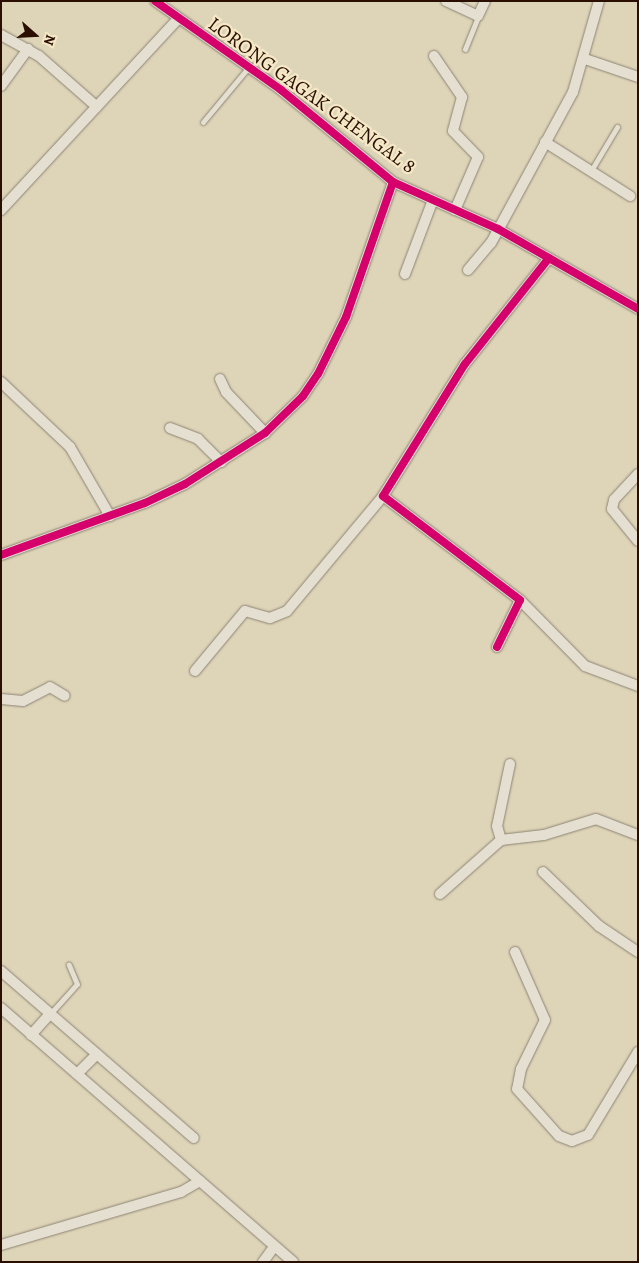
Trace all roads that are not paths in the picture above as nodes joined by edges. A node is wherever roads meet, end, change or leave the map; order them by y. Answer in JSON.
{"nodes":[{"id":1,"x":155,"y":1,"type":"edge"},
{"id":2,"x":446,"y":1,"type":"edge"},
{"id":3,"x":486,"y":1,"type":"edge"},
{"id":4,"x":599,"y":1,"type":"edge"},
{"id":5,"x":478,"y":16,"type":"junction"},
{"id":6,"x":178,"y":20,"type":"junction"},
{"id":7,"x":1,"y":35,"type":"edge"},
{"id":8,"x":28,"y":49,"type":"junction"},
{"id":9,"x":465,"y":49,"type":"dead end"},
{"id":10,"x":434,"y":56,"type":"dead end"},
{"id":11,"x":585,"y":59,"type":"junction"},
{"id":12,"x":248,"y":68,"type":"junction"},
{"id":13,"x":638,"y":77,"type":"edge"},
{"id":14,"x":1,"y":86,"type":"edge"},
{"id":15,"x":97,"y":107,"type":"junction"},
{"id":16,"x":203,"y":122,"type":"dead end"},
{"id":17,"x":617,"y":127,"type":"dead end"},
{"id":18,"x":544,"y":142,"type":"junction"},
{"id":19,"x":592,"y":169,"type":"junction"},
{"id":20,"x":393,"y":182,"type":"junction"},
{"id":21,"x":630,"y":196,"type":"dead end"},
{"id":22,"x":433,"y":200,"type":"junction"},
{"id":23,"x":1,"y":210,"type":"edge"},
{"id":24,"x":455,"y":210,"type":"junction"},
{"id":25,"x":498,"y":229,"type":"junction"},
{"id":26,"x":549,"y":258,"type":"junction"},
{"id":27,"x":468,"y":270,"type":"dead end"},
{"id":28,"x":405,"y":274,"type":"dead end"},
{"id":29,"x":638,"y":309,"type":"edge"},
{"id":30,"x":220,"y":379,"type":"dead end"},
{"id":31,"x":1,"y":382,"type":"edge"},
{"id":32,"x":170,"y":428,"type":"dead end"},
{"id":33,"x":265,"y":433,"type":"junction"},
{"id":34,"x":221,"y":462,"type":"junction"},
{"id":35,"x":638,"y":474,"type":"edge"},
{"id":36,"x":383,"y":496,"type":"junction"},
{"id":37,"x":110,"y":516,"type":"junction"},
{"id":38,"x":638,"y":541,"type":"edge"},
{"id":39,"x":1,"y":555,"type":"edge"},
{"id":40,"x":520,"y":600,"type":"junction"},
{"id":41,"x":497,"y":647,"type":"dead end"},
{"id":42,"x":195,"y":671,"type":"dead end"},
{"id":43,"x":638,"y":686,"type":"edge"},
{"id":44,"x":65,"y":696,"type":"dead end"},
{"id":45,"x":1,"y":699,"type":"edge"},
{"id":46,"x":510,"y":764,"type":"dead end"},
{"id":47,"x":638,"y":835,"type":"edge"},
{"id":48,"x":501,"y":840,"type":"junction"},
{"id":49,"x":543,"y":872,"type":"dead end"},
{"id":50,"x":440,"y":894,"type":"dead end"},
{"id":51,"x":515,"y":952,"type":"dead end"},
{"id":52,"x":638,"y":952,"type":"edge"},
{"id":53,"x":69,"y":965,"type":"dead end"},
{"id":54,"x":1,"y":971,"type":"edge"},
{"id":55,"x":1,"y":1008,"type":"edge"},
{"id":56,"x":50,"y":1014,"type":"junction"},
{"id":57,"x":32,"y":1035,"type":"junction"},
{"id":58,"x":638,"y":1052,"type":"edge"},
{"id":59,"x":96,"y":1054,"type":"junction"},
{"id":60,"x":77,"y":1074,"type":"junction"},
{"id":61,"x":194,"y":1138,"type":"dead end"},
{"id":62,"x":200,"y":1181,"type":"junction"},
{"id":63,"x":1,"y":1245,"type":"edge"},
{"id":64,"x":274,"y":1248,"type":"junction"},
{"id":65,"x":263,"y":1262,"type":"edge"},
{"id":66,"x":293,"y":1262,"type":"edge"}],
"edges":[{"from":1,"to":6,"type":"street","name":"LORONG GAGAK CHENGAL 8"},
{"from":2,"to":5,"type":"street"},
{"from":3,"to":5,"type":"street"},
{"from":4,"to":11,"type":"street"},
{"from":5,"to":9,"type":"lane"},
{"from":6,"to":12,"type":"street","name":"LORONG GAGAK CHENGAL 8"},
{"from":6,"to":15,"type":"street"},
{"from":7,"to":8,"type":"street"},
{"from":8,"to":14,"type":"street"},
{"from":8,"to":15,"type":"street"},
{"from":10,"to":24,"type":"street"},
{"from":11,"to":13,"type":"street"},
{"from":11,"to":18,"type":"street"},
{"from":12,"to":16,"type":"lane"},
{"from":12,"to":20,"type":"street","name":"LORONG GAGAK CHENGAL 8"},
{"from":15,"to":23,"type":"street"},
{"from":17,"to":19,"type":"lane"},
{"from":18,"to":19,"type":"street"},
{"from":18,"to":25,"type":"street"},
{"from":19,"to":21,"type":"street"},
{"from":20,"to":22,"type":"street","name":"LORONG GAGAK CHENGAL 8"},
{"from":20,"to":33,"type":"street"},
{"from":22,"to":24,"type":"street","name":"LORONG GAGAK CHENGAL 8"},
{"from":22,"to":28,"type":"street"},
{"from":24,"to":25,"type":"street","name":"LORONG GAGAK CHENGAL 8"},
{"from":25,"to":26,"type":"street","name":"LORONG GAGAK CHENGAL 8"},
{"from":25,"to":27,"type":"street"},
{"from":26,"to":29,"type":"street","name":"LORONG GAGAK CHENGAL 8"},
{"from":26,"to":36,"type":"street"},
{"from":30,"to":33,"type":"street"},
{"from":31,"to":37,"type":"street"},
{"from":32,"to":34,"type":"street"},
{"from":33,"to":34,"type":"street"},
{"from":34,"to":37,"type":"street"},
{"from":35,"to":38,"type":"street"},
{"from":36,"to":40,"type":"street"},
{"from":36,"to":42,"type":"street"},
{"from":37,"to":39,"type":"street"},
{"from":40,"to":41,"type":"street"},
{"from":40,"to":43,"type":"street"},
{"from":44,"to":45,"type":"street"},
{"from":46,"to":48,"type":"street"},
{"from":47,"to":48,"type":"street"},
{"from":48,"to":50,"type":"street"},
{"from":49,"to":52,"type":"street"},
{"from":51,"to":58,"type":"street"},
{"from":53,"to":56,"type":"lane"},
{"from":54,"to":56,"type":"street"},
{"from":55,"to":57,"type":"street"},
{"from":56,"to":57,"type":"street"},
{"from":56,"to":59,"type":"street"},
{"from":57,"to":60,"type":"street"},
{"from":59,"to":60,"type":"street"},
{"from":59,"to":61,"type":"street"},
{"from":60,"to":62,"type":"street"},
{"from":62,"to":63,"type":"street"},
{"from":62,"to":64,"type":"street"},
{"from":64,"to":65,"type":"street"},
{"from":64,"to":66,"type":"street"}]}
